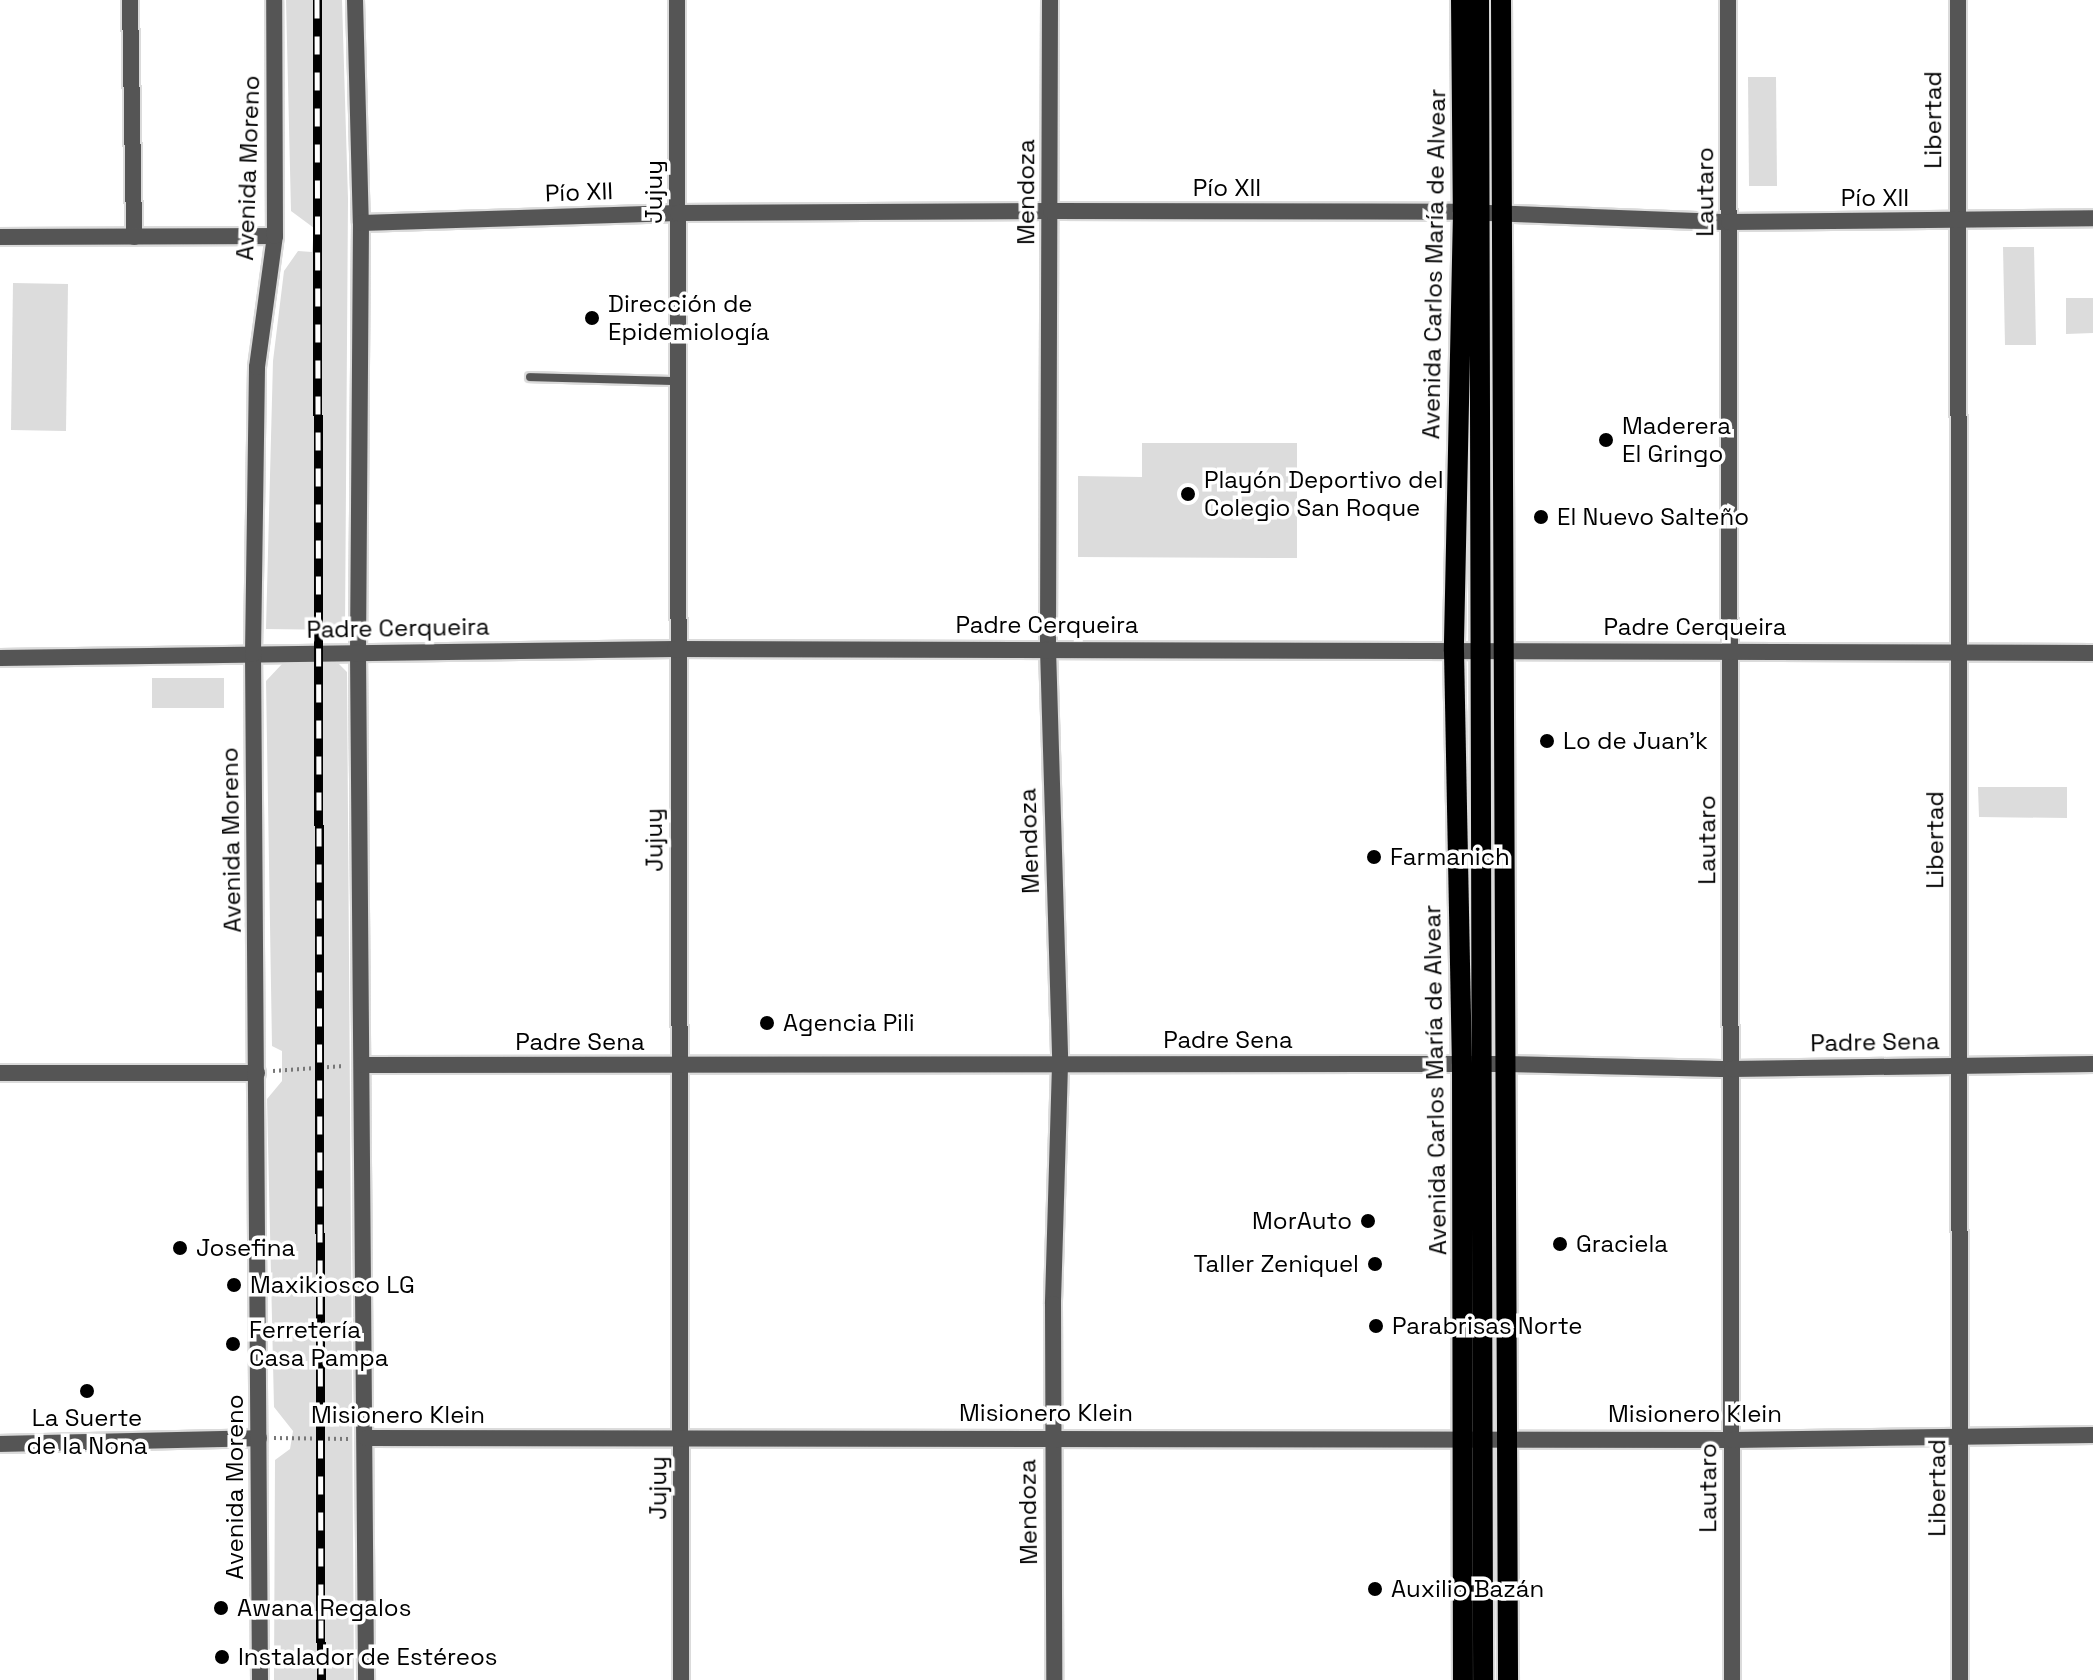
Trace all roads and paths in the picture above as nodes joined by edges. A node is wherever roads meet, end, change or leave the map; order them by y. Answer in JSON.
{"nodes":[{"id":1,"x":130,"y":0,"type":"edge"},
{"id":2,"x":274,"y":0,"type":"edge"},
{"id":3,"x":355,"y":0,"type":"edge"},
{"id":4,"x":677,"y":0,"type":"edge"},
{"id":5,"x":1050,"y":0,"type":"edge"},
{"id":6,"x":1461,"y":0,"type":"edge"},
{"id":7,"x":1479,"y":0,"type":"edge"},
{"id":8,"x":1501,"y":0,"type":"edge"},
{"id":9,"x":1728,"y":0,"type":"edge"},
{"id":10,"x":1958,"y":0,"type":"edge"},
{"id":11,"x":1051,"y":211,"type":"junction"},
{"id":12,"x":1470,"y":212,"type":"junction"},
{"id":13,"x":678,"y":213,"type":"junction"},
{"id":14,"x":1500,"y":213,"type":"junction"},
{"id":15,"x":2093,"y":218,"type":"edge"},
{"id":16,"x":1729,"y":222,"type":"junction"},
{"id":17,"x":361,"y":223,"type":"junction"},
{"id":18,"x":1957,"y":223,"type":"junction"},
{"id":19,"x":275,"y":236,"type":"junction"},
{"id":20,"x":0,"y":237,"type":"edge"},
{"id":21,"x":134,"y":237,"type":"junction"},
{"id":22,"x":530,"y":377,"type":"dead end"},
{"id":23,"x":677,"y":381,"type":"junction"},
{"id":24,"x":675,"y":649,"type":"junction"},
{"id":25,"x":1048,"y":649,"type":"junction"},
{"id":26,"x":1478,"y":650,"type":"junction"},
{"id":27,"x":1454,"y":651,"type":"junction"},
{"id":28,"x":1502,"y":651,"type":"junction"},
{"id":29,"x":1729,"y":651,"type":"junction"},
{"id":30,"x":358,"y":652,"type":"junction"},
{"id":31,"x":1958,"y":653,"type":"junction"},
{"id":32,"x":2093,"y":653,"type":"edge"},
{"id":33,"x":253,"y":654,"type":"junction"},
{"id":34,"x":0,"y":658,"type":"edge"},
{"id":35,"x":1471,"y":1064,"type":"junction"},
{"id":36,"x":1506,"y":1064,"type":"junction"},
{"id":37,"x":2093,"y":1064,"type":"edge"},
{"id":38,"x":362,"y":1065,"type":"junction"},
{"id":39,"x":1060,"y":1065,"type":"junction"},
{"id":40,"x":1961,"y":1065,"type":"junction"},
{"id":41,"x":681,"y":1066,"type":"junction"},
{"id":42,"x":1732,"y":1069,"type":"junction"},
{"id":43,"x":0,"y":1073,"type":"edge"},
{"id":44,"x":257,"y":1073,"type":"junction"},
{"id":45,"x":2093,"y":1435,"type":"edge"},
{"id":46,"x":1051,"y":1436,"type":"junction"},
{"id":47,"x":1507,"y":1436,"type":"junction"},
{"id":48,"x":1962,"y":1436,"type":"junction"},
{"id":49,"x":1473,"y":1437,"type":"junction"},
{"id":50,"x":259,"y":1438,"type":"junction"},
{"id":51,"x":366,"y":1438,"type":"junction"},
{"id":52,"x":682,"y":1440,"type":"junction"},
{"id":53,"x":1732,"y":1440,"type":"junction"},
{"id":54,"x":0,"y":1444,"type":"edge"},
{"id":55,"x":260,"y":1680,"type":"edge"},
{"id":56,"x":366,"y":1680,"type":"edge"},
{"id":57,"x":681,"y":1680,"type":"edge"},
{"id":58,"x":1054,"y":1680,"type":"edge"},
{"id":59,"x":1463,"y":1680,"type":"edge"},
{"id":60,"x":1483,"y":1680,"type":"edge"},
{"id":61,"x":1508,"y":1680,"type":"edge"},
{"id":62,"x":1732,"y":1680,"type":"edge"},
{"id":63,"x":1960,"y":1680,"type":"edge"}],
"edges":[{"from":1,"to":21,"type":"street"},
{"from":2,"to":19,"type":"street","name":"Avenida Moreno"},
{"from":3,"to":17,"type":"street"},
{"from":4,"to":13,"type":"street","name":"Jujuy"},
{"from":5,"to":11,"type":"street","name":"Mendoza"},
{"from":6,"to":12,"type":"main road","name":"Avenida Carlos María de Alvear"},
{"from":7,"to":12,"type":"main road","name":"Avenida Carlos María de Alvear"},
{"from":8,"to":14,"type":"main road"},
{"from":9,"to":16,"type":"street","name":"Lautaro"},
{"from":10,"to":18,"type":"street","name":"Libertad"},
{"from":11,"to":12,"type":"street","name":"Pío XII"},
{"from":11,"to":13,"type":"street","name":"Pío XII"},
{"from":11,"to":25,"type":"street","name":"Mendoza"},
{"from":12,"to":14,"type":"street","name":"Pío XII"},
{"from":12,"to":26,"type":"main road","name":"Avenida Carlos María de Alvear"},
{"from":12,"to":27,"type":"main road","name":"Avenida Carlos María de Alvear"},
{"from":13,"to":17,"type":"street","name":"Pío XII"},
{"from":13,"to":23,"type":"street","name":"Jujuy"},
{"from":14,"to":16,"type":"street","name":"Pío XII"},
{"from":14,"to":28,"type":"main road"},
{"from":15,"to":18,"type":"street","name":"Pío XII"},
{"from":16,"to":18,"type":"street","name":"Pío XII"},
{"from":16,"to":29,"type":"street","name":"Lautaro"},
{"from":17,"to":30,"type":"street"},
{"from":18,"to":31,"type":"street","name":"Libertad"},
{"from":19,"to":21,"type":"street"},
{"from":19,"to":33,"type":"street","name":"Avenida Moreno"},
{"from":20,"to":21,"type":"street"},
{"from":22,"to":23,"type":"lane"},
{"from":23,"to":24,"type":"street","name":"Jujuy"},
{"from":24,"to":25,"type":"street","name":"Padre Cerqueira"},
{"from":24,"to":30,"type":"street","name":"Padre Cerqueira"},
{"from":24,"to":41,"type":"street","name":"Jujuy"},
{"from":25,"to":27,"type":"street","name":"Padre Cerqueira"},
{"from":25,"to":39,"type":"street","name":"Mendoza"},
{"from":26,"to":27,"type":"street","name":"Padre Cerqueira"},
{"from":26,"to":28,"type":"street","name":"Padre Cerqueira"},
{"from":26,"to":35,"type":"main road","name":"Avenida Carlos María de Alvear"},
{"from":27,"to":35,"type":"main road","name":"Avenida Carlos María de Alvear"},
{"from":28,"to":29,"type":"street","name":"Padre Cerqueira"},
{"from":28,"to":36,"type":"main road"},
{"from":29,"to":31,"type":"street","name":"Padre Cerqueira"},
{"from":29,"to":42,"type":"street","name":"Lautaro"},
{"from":30,"to":33,"type":"street","name":"Padre Cerqueira"},
{"from":30,"to":38,"type":"street"},
{"from":31,"to":32,"type":"street","name":"Padre Cerqueira"},
{"from":31,"to":40,"type":"street","name":"Libertad"},
{"from":33,"to":34,"type":"street","name":"Padre Cerqueira"},
{"from":33,"to":44,"type":"street","name":"Avenida Moreno"},
{"from":35,"to":36,"type":"street","name":"Padre Sena"},
{"from":35,"to":39,"type":"street","name":"Padre Sena"},
{"from":35,"to":49,"type":"main road","name":"Avenida Carlos María de Alvear"},
{"from":36,"to":42,"type":"street","name":"Padre Sena"},
{"from":36,"to":47,"type":"main road"},
{"from":37,"to":40,"type":"street","name":"Padre Sena"},
{"from":38,"to":41,"type":"street","name":"Padre Sena"},
{"from":38,"to":44,"type":"path"},
{"from":38,"to":51,"type":"street"},
{"from":39,"to":41,"type":"street","name":"Padre Sena"},
{"from":39,"to":46,"type":"street","name":"Mendoza"},
{"from":40,"to":42,"type":"street","name":"Padre Sena"},
{"from":40,"to":48,"type":"street","name":"Libertad"},
{"from":41,"to":52,"type":"street","name":"Jujuy"},
{"from":42,"to":53,"type":"street","name":"Lautaro"},
{"from":43,"to":44,"type":"street"},
{"from":44,"to":50,"type":"street","name":"Avenida Moreno"},
{"from":45,"to":48,"type":"street","name":"Misionero Klein"},
{"from":46,"to":49,"type":"street","name":"Misionero Klein"},
{"from":46,"to":52,"type":"street","name":"Misionero Klein"},
{"from":46,"to":58,"type":"street","name":"Mendoza"},
{"from":47,"to":49,"type":"street","name":"Misionero Klein"},
{"from":47,"to":53,"type":"street","name":"Misionero Klein"},
{"from":47,"to":61,"type":"main road"},
{"from":48,"to":53,"type":"street","name":"Misionero Klein"},
{"from":48,"to":63,"type":"street","name":"Libertad"},
{"from":49,"to":59,"type":"main road","name":"Avenida Carlos María de Alvear"},
{"from":49,"to":60,"type":"main road","name":"Avenida Carlos María de Alvear"},
{"from":50,"to":51,"type":"path","name":"Misionero Klein"},
{"from":50,"to":54,"type":"street"},
{"from":50,"to":55,"type":"street","name":"Avenida Moreno"},
{"from":51,"to":52,"type":"street","name":"Misionero Klein"},
{"from":51,"to":56,"type":"street"},
{"from":52,"to":57,"type":"street","name":"Jujuy"},
{"from":53,"to":62,"type":"street","name":"Lautaro"}]}
